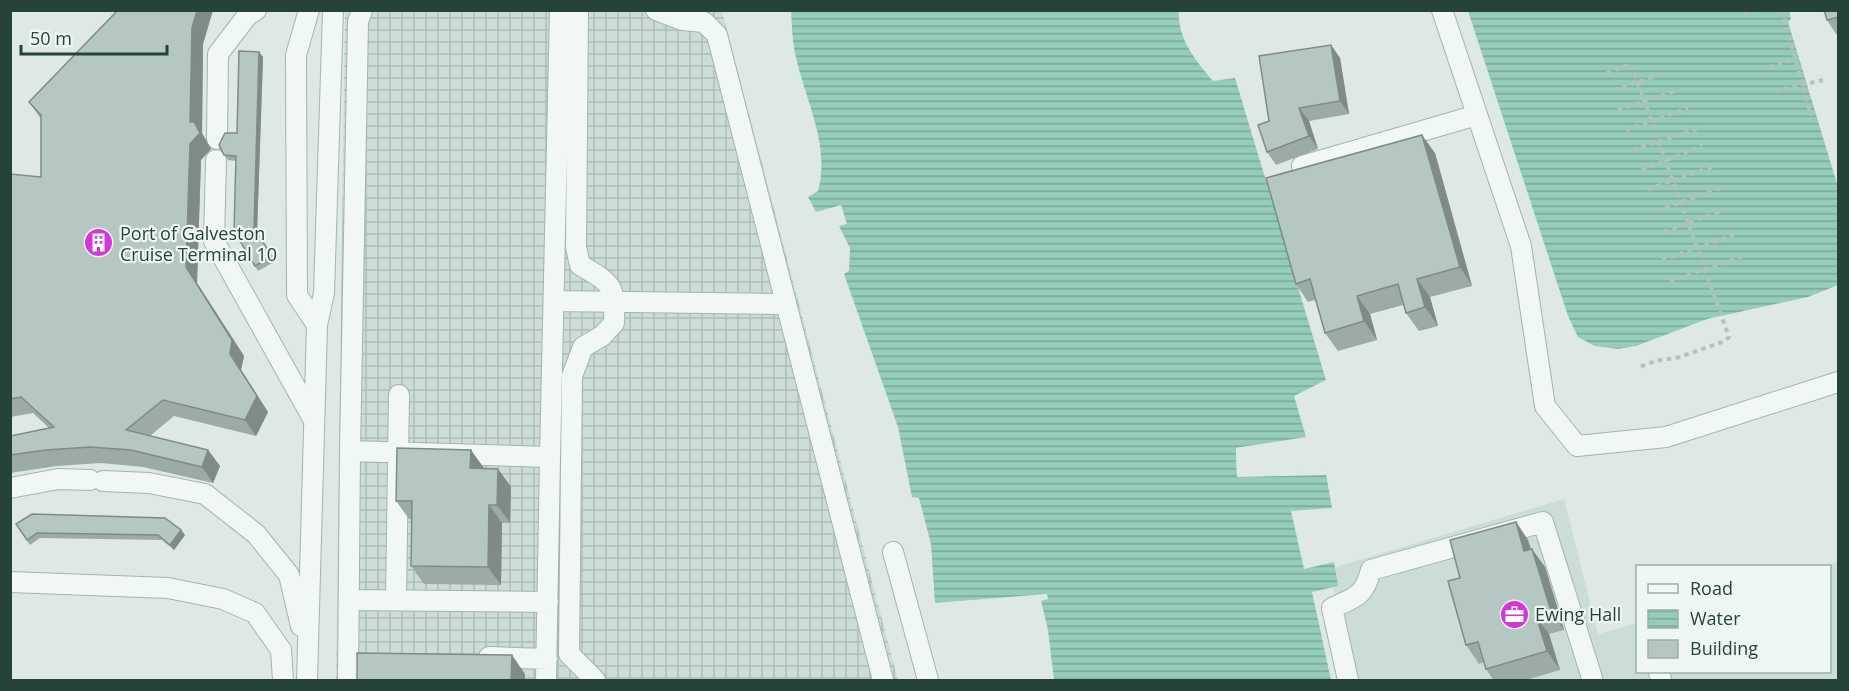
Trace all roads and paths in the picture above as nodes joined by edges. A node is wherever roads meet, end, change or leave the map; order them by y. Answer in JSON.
{"nodes":[{"id":1,"x":256,"y":10,"type":"edge"},
{"id":2,"x":333,"y":10,"type":"edge"},
{"id":3,"x":362,"y":10,"type":"edge"},
{"id":4,"x":560,"y":10,"type":"edge"},
{"id":5,"x":578,"y":10,"type":"edge"},
{"id":6,"x":656,"y":10,"type":"edge"},
{"id":7,"x":1442,"y":10,"type":"edge"},
{"id":8,"x":1755,"y":10,"type":"edge"},
{"id":9,"x":1782,"y":10,"type":"edge"},
{"id":10,"x":308,"y":11,"type":"edge"},
{"id":11,"x":1744,"y":14,"type":"dead end"},
{"id":12,"x":1796,"y":59,"type":"junction"},
{"id":13,"x":1769,"y":67,"type":"dead end"},
{"id":14,"x":1607,"y":72,"type":"dead end"},
{"id":15,"x":1665,"y":74,"type":"dead end"},
{"id":16,"x":1823,"y":80,"type":"dead end"},
{"id":17,"x":1638,"y":82,"type":"junction"},
{"id":18,"x":1803,"y":84,"type":"junction"},
{"id":19,"x":1614,"y":90,"type":"dead end"},
{"id":20,"x":1675,"y":91,"type":"dead end"},
{"id":21,"x":1775,"y":91,"type":"dead end"},
{"id":22,"x":1645,"y":101,"type":"junction"},
{"id":23,"x":1688,"y":108,"type":"dead end"},
{"id":24,"x":1618,"y":110,"type":"dead end"},
{"id":25,"x":1477,"y":116,"type":"junction"},
{"id":26,"x":1811,"y":116,"type":"dead end"},
{"id":27,"x":1652,"y":121,"type":"junction"},
{"id":28,"x":1697,"y":129,"type":"dead end"},
{"id":29,"x":1626,"y":130,"type":"dead end"},
{"id":30,"x":217,"y":139,"type":"dead end"},
{"id":31,"x":1660,"y":141,"type":"junction"},
{"id":32,"x":1702,"y":146,"type":"dead end"},
{"id":33,"x":1633,"y":150,"type":"dead end"},
{"id":34,"x":216,"y":160,"type":"dead end"},
{"id":35,"x":1667,"y":160,"type":"junction"},
{"id":36,"x":1302,"y":166,"type":"edge"},
{"id":37,"x":1712,"y":167,"type":"dead end"},
{"id":38,"x":1642,"y":170,"type":"dead end"},
{"id":39,"x":1674,"y":180,"type":"junction"},
{"id":40,"x":1720,"y":188,"type":"dead end"},
{"id":41,"x":1648,"y":189,"type":"dead end"},
{"id":42,"x":1682,"y":201,"type":"junction"},
{"id":43,"x":1727,"y":209,"type":"dead end"},
{"id":44,"x":1658,"y":211,"type":"dead end"},
{"id":45,"x":1689,"y":222,"type":"junction"},
{"id":46,"x":1664,"y":232,"type":"dead end"},
{"id":47,"x":1736,"y":234,"type":"dead end"},
{"id":48,"x":1698,"y":246,"type":"junction"},
{"id":49,"x":1744,"y":255,"type":"dead end"},
{"id":50,"x":1662,"y":260,"type":"dead end"},
{"id":51,"x":1706,"y":268,"type":"junction"},
{"id":52,"x":1670,"y":281,"type":"dead end"},
{"id":53,"x":554,"y":301,"type":"junction"},
{"id":54,"x":614,"y":302,"type":"junction"},
{"id":55,"x":785,"y":304,"type":"junction"},
{"id":56,"x":316,"y":325,"type":"junction"},
{"id":57,"x":1637,"y":368,"type":"dead end"},
{"id":58,"x":1839,"y":382,"type":"edge"},
{"id":59,"x":399,"y":395,"type":"dead end"},
{"id":60,"x":313,"y":419,"type":"junction"},
{"id":61,"x":350,"y":451,"type":"junction"},
{"id":62,"x":397,"y":452,"type":"junction"},
{"id":63,"x":550,"y":457,"type":"junction"},
{"id":64,"x":10,"y":488,"type":"edge"},
{"id":65,"x":893,"y":552,"type":"dead end"},
{"id":66,"x":10,"y":582,"type":"edge"},
{"id":67,"x":349,"y":600,"type":"junction"},
{"id":68,"x":396,"y":600,"type":"junction"},
{"id":69,"x":548,"y":602,"type":"junction"},
{"id":70,"x":307,"y":652,"type":"junction"},
{"id":71,"x":348,"y":654,"type":"junction"},
{"id":72,"x":372,"y":654,"type":"edge"},
{"id":73,"x":465,"y":657,"type":"edge"},
{"id":74,"x":547,"y":659,"type":"junction"},
{"id":75,"x":1592,"y":678,"type":"dead end"},
{"id":76,"x":283,"y":681,"type":"edge"},
{"id":77,"x":307,"y":681,"type":"edge"},
{"id":78,"x":348,"y":681,"type":"edge"},
{"id":79,"x":546,"y":681,"type":"edge"},
{"id":80,"x":595,"y":681,"type":"edge"},
{"id":81,"x":883,"y":681,"type":"edge"},
{"id":82,"x":928,"y":681,"type":"edge"},
{"id":83,"x":1348,"y":681,"type":"edge"}],
"edges":[{"from":1,"to":30,"type":"street"},
{"from":2,"to":10,"type":"street"},
{"from":2,"to":56,"type":"street"},
{"from":3,"to":61,"type":"street"},
{"from":4,"to":53,"type":"street"},
{"from":5,"to":54,"type":"street"},
{"from":6,"to":55,"type":"street"},
{"from":7,"to":25,"type":"street"},
{"from":8,"to":11,"type":"path"},
{"from":9,"to":12,"type":"path"},
{"from":10,"to":56,"type":"street"},
{"from":12,"to":13,"type":"path"},
{"from":12,"to":18,"type":"path"},
{"from":14,"to":17,"type":"path"},
{"from":15,"to":17,"type":"path"},
{"from":16,"to":18,"type":"path"},
{"from":17,"to":19,"type":"path"},
{"from":17,"to":22,"type":"path"},
{"from":18,"to":21,"type":"path"},
{"from":18,"to":26,"type":"path"},
{"from":20,"to":22,"type":"path"},
{"from":22,"to":24,"type":"path"},
{"from":22,"to":27,"type":"path"},
{"from":23,"to":27,"type":"path"},
{"from":25,"to":36,"type":"street"},
{"from":25,"to":58,"type":"street"},
{"from":27,"to":29,"type":"path"},
{"from":27,"to":31,"type":"path"},
{"from":28,"to":31,"type":"path"},
{"from":31,"to":33,"type":"path"},
{"from":31,"to":35,"type":"path"},
{"from":32,"to":35,"type":"path"},
{"from":34,"to":60,"type":"street"},
{"from":35,"to":38,"type":"path"},
{"from":35,"to":39,"type":"path"},
{"from":37,"to":39,"type":"path"},
{"from":39,"to":41,"type":"path"},
{"from":39,"to":42,"type":"path"},
{"from":40,"to":42,"type":"path"},
{"from":42,"to":44,"type":"path"},
{"from":42,"to":45,"type":"path"},
{"from":43,"to":45,"type":"path"},
{"from":45,"to":46,"type":"path"},
{"from":45,"to":48,"type":"path"},
{"from":47,"to":48,"type":"path"},
{"from":48,"to":50,"type":"path"},
{"from":48,"to":51,"type":"path"},
{"from":49,"to":51,"type":"path"},
{"from":51,"to":52,"type":"path"},
{"from":51,"to":57,"type":"path"},
{"from":53,"to":54,"type":"street"},
{"from":53,"to":63,"type":"street"},
{"from":54,"to":55,"type":"street"},
{"from":54,"to":80,"type":"street"},
{"from":55,"to":81,"type":"street"},
{"from":56,"to":60,"type":"street"},
{"from":59,"to":62,"type":"street"},
{"from":60,"to":70,"type":"street"},
{"from":61,"to":62,"type":"street"},
{"from":61,"to":67,"type":"street"},
{"from":62,"to":63,"type":"street"},
{"from":62,"to":68,"type":"street"},
{"from":63,"to":69,"type":"street"},
{"from":64,"to":70,"type":"street"},
{"from":65,"to":82,"type":"street"},
{"from":66,"to":76,"type":"street"},
{"from":67,"to":68,"type":"street"},
{"from":67,"to":71,"type":"street"},
{"from":68,"to":69,"type":"street"},
{"from":69,"to":74,"type":"street"},
{"from":70,"to":77,"type":"street"},
{"from":71,"to":72,"type":"street"},
{"from":71,"to":78,"type":"street"},
{"from":73,"to":74,"type":"street"},
{"from":74,"to":79,"type":"street"},
{"from":75,"to":83,"type":"street"}]}
